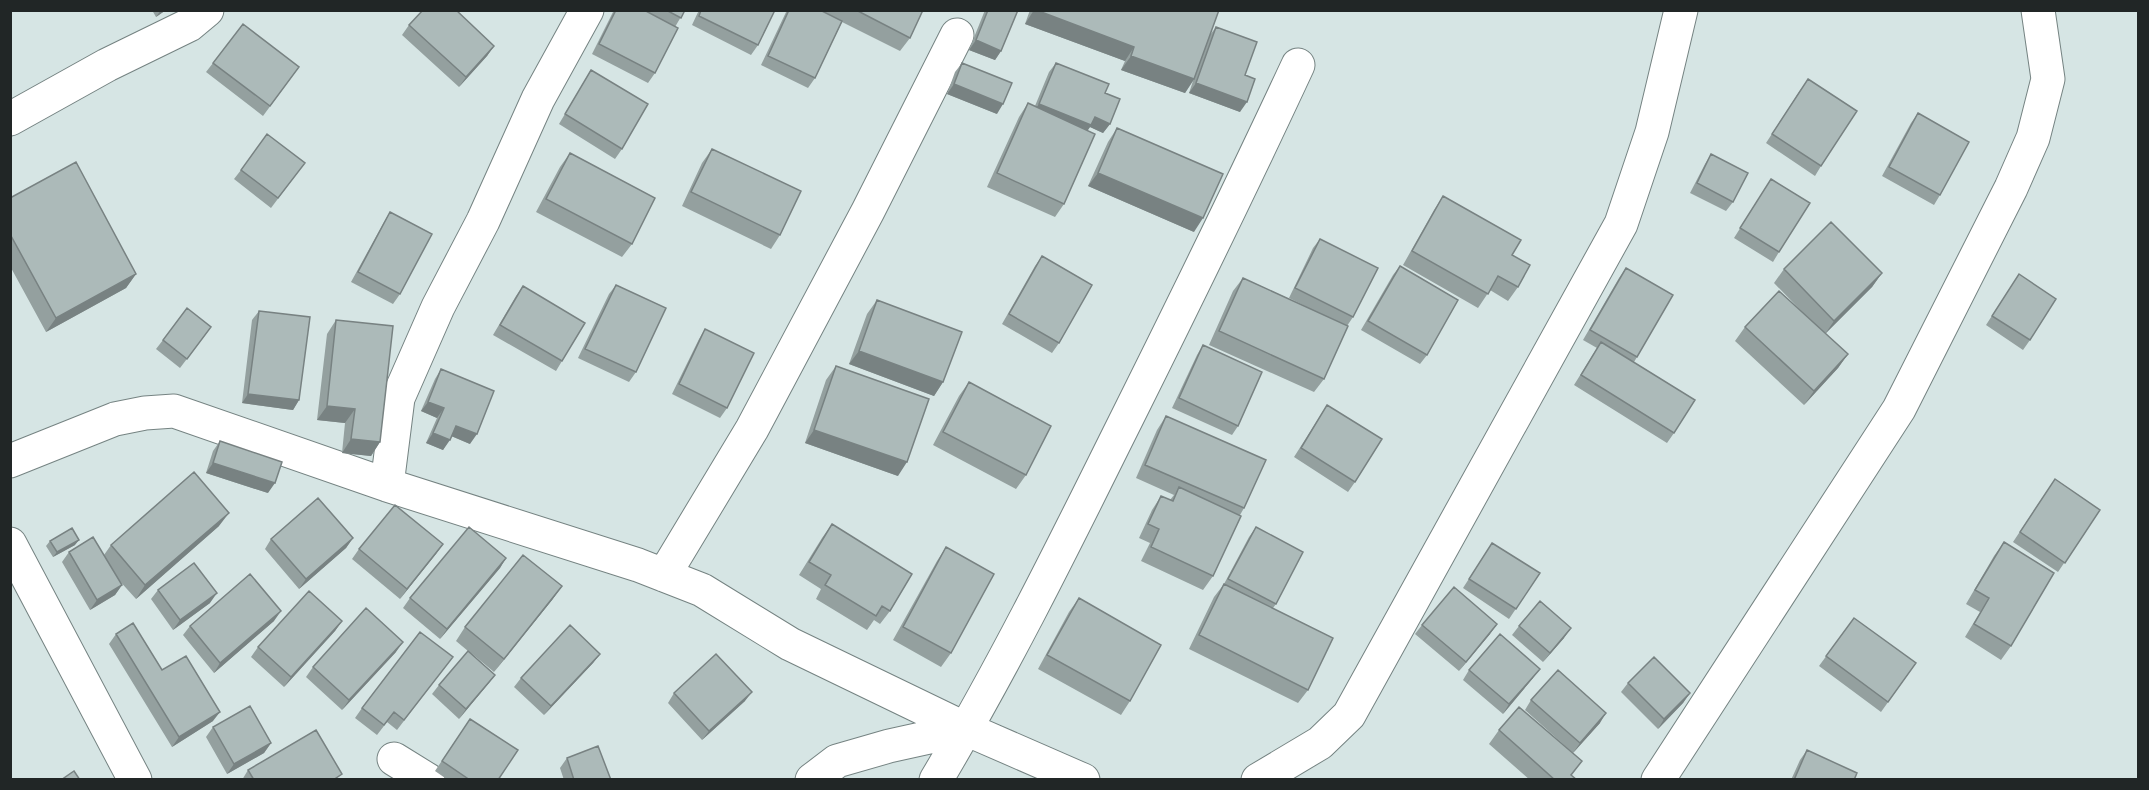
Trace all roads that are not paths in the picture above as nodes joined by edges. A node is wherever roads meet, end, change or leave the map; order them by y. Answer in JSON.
{"nodes":[{"id":1,"x":207,"y":10,"type":"edge"},
{"id":2,"x":587,"y":10,"type":"edge"},
{"id":3,"x":1681,"y":10,"type":"edge"},
{"id":4,"x":2038,"y":10,"type":"edge"},
{"id":5,"x":957,"y":35,"type":"dead end"},
{"id":6,"x":1298,"y":65,"type":"dead end"},
{"id":7,"x":10,"y":119,"type":"edge"},
{"id":8,"x":10,"y":461,"type":"edge"},
{"id":9,"x":387,"y":485,"type":"junction"},
{"id":10,"x":10,"y":544,"type":"edge"},
{"id":11,"x":664,"y":575,"type":"junction"},
{"id":12,"x":966,"y":729,"type":"junction"},
{"id":13,"x":394,"y":759,"type":"dead end"},
{"id":14,"x":135,"y":780,"type":"edge"},
{"id":15,"x":428,"y":780,"type":"edge"},
{"id":16,"x":812,"y":780,"type":"edge"},
{"id":17,"x":936,"y":780,"type":"edge"},
{"id":18,"x":1083,"y":780,"type":"edge"},
{"id":19,"x":1258,"y":780,"type":"edge"},
{"id":20,"x":1658,"y":780,"type":"edge"}],
"edges":[{"from":1,"to":7,"type":"street"},
{"from":2,"to":9,"type":"street"},
{"from":3,"to":19,"type":"street"},
{"from":4,"to":20,"type":"street"},
{"from":5,"to":11,"type":"street"},
{"from":6,"to":12,"type":"street"},
{"from":8,"to":9,"type":"street"},
{"from":9,"to":11,"type":"street"},
{"from":10,"to":14,"type":"street"},
{"from":11,"to":12,"type":"street"},
{"from":12,"to":16,"type":"street"},
{"from":12,"to":17,"type":"street"},
{"from":12,"to":18,"type":"street"},
{"from":13,"to":15,"type":"street"}]}
